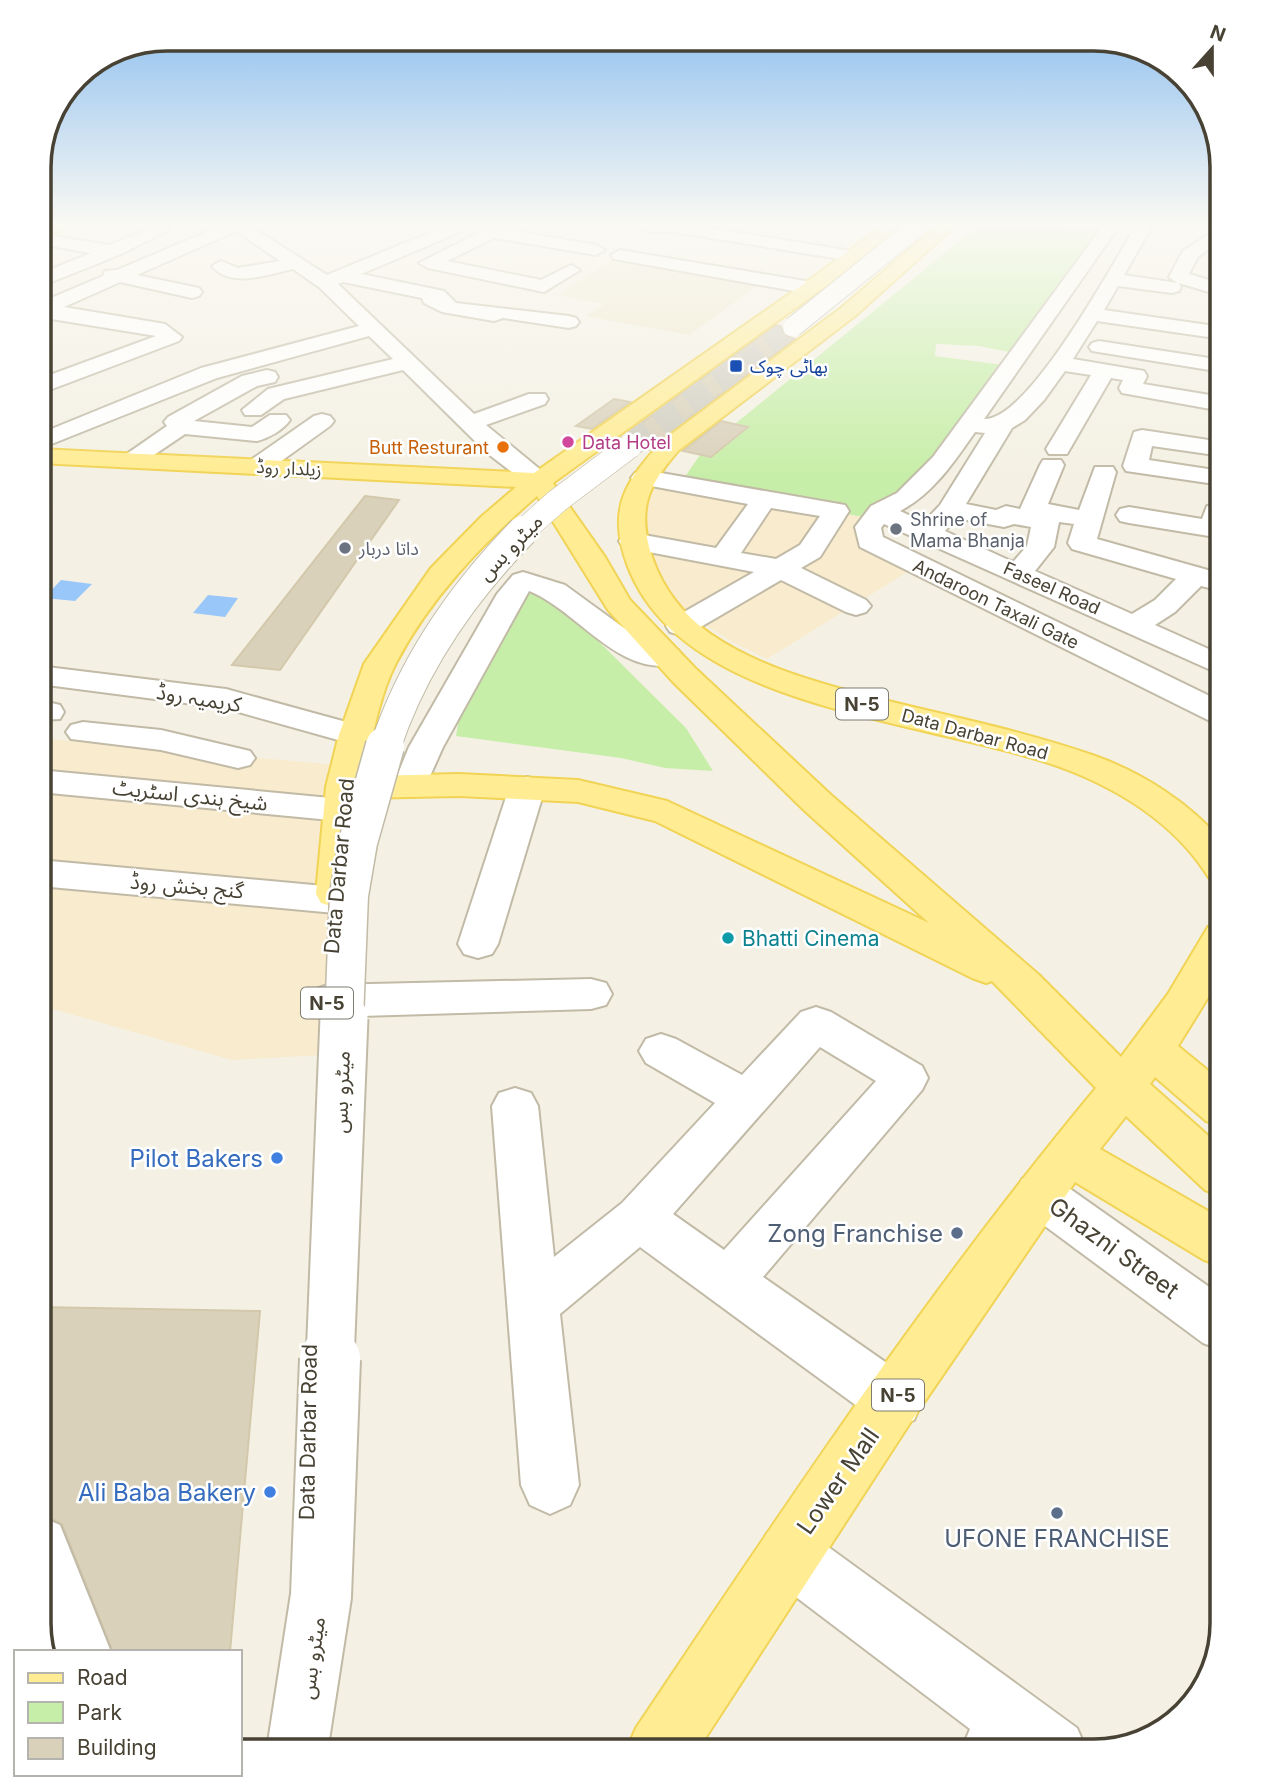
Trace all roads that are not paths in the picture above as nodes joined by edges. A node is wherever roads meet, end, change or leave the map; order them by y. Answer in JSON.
{"nodes":[{"id":1,"x":342,"y":310,"type":"edge"},
{"id":2,"x":353,"y":310,"type":"edge"},
{"id":3,"x":461,"y":310,"type":"edge"},
{"id":4,"x":793,"y":310,"type":"edge"},
{"id":5,"x":827,"y":310,"type":"tunnel mouth"},
{"id":6,"x":851,"y":310,"type":"edge"},
{"id":7,"x":1051,"y":310,"type":"edge"},
{"id":8,"x":1093,"y":310,"type":"edge"},
{"id":9,"x":1157,"y":310,"type":"edge"},
{"id":10,"x":51,"y":312,"type":"edge"},
{"id":11,"x":848,"y":312,"type":"junction"},
{"id":12,"x":326,"y":315,"type":"dead end"},
{"id":13,"x":78,"y":317,"type":"junction"},
{"id":14,"x":1086,"y":321,"type":"junction"},
{"id":15,"x":569,"y":322,"type":"dead end"},
{"id":16,"x":51,"y":328,"type":"edge"},
{"id":17,"x":373,"y":329,"type":"junction"},
{"id":18,"x":1147,"y":341,"type":"dead end"},
{"id":19,"x":1180,"y":342,"type":"dead end"},
{"id":20,"x":391,"y":346,"type":"junction"},
{"id":21,"x":1210,"y":349,"type":"edge"},
{"id":22,"x":1210,"y":349,"type":"edge"},
{"id":23,"x":1210,"y":349,"type":"edge"},
{"id":24,"x":126,"y":355,"type":"junction"},
{"id":25,"x":408,"y":362,"type":"junction"},
{"id":26,"x":1058,"y":363,"type":"junction"},
{"id":27,"x":1104,"y":371,"type":"junction"},
{"id":28,"x":204,"y":375,"type":"junction"},
{"id":29,"x":51,"y":383,"type":"edge"},
{"id":30,"x":169,"y":389,"type":"junction"},
{"id":31,"x":537,"y":399,"type":"dead end"},
{"id":32,"x":215,"y":401,"type":"junction"},
{"id":33,"x":1210,"y":402,"type":"edge"},
{"id":34,"x":1146,"y":410,"type":"dead end"},
{"id":35,"x":51,"y":412,"type":"dead end"},
{"id":36,"x":266,"y":415,"type":"junction"},
{"id":37,"x":1210,"y":420,"type":"edge"},
{"id":38,"x":323,"y":421,"type":"dead end"},
{"id":39,"x":176,"y":422,"type":"dead end"},
{"id":40,"x":86,"y":423,"type":"junction"},
{"id":41,"x":470,"y":423,"type":"junction"},
{"id":42,"x":968,"y":425,"type":"junction"},
{"id":43,"x":1002,"y":425,"type":"junction"},
{"id":44,"x":51,"y":437,"type":"edge"},
{"id":45,"x":1210,"y":447,"type":"edge"},
{"id":46,"x":51,"y":457,"type":"edge"},
{"id":47,"x":130,"y":460,"type":"junction"},
{"id":48,"x":1052,"y":464,"type":"junction"},
{"id":49,"x":257,"y":467,"type":"junction"},
{"id":50,"x":1104,"y":472,"type":"dead end"},
{"id":51,"x":1020,"y":474,"type":"dead end"},
{"id":52,"x":1208,"y":476,"type":"dead end"},
{"id":53,"x":539,"y":481,"type":"junction"},
{"id":54,"x":634,"y":495,"type":"junction"},
{"id":55,"x":950,"y":509,"type":"junction"},
{"id":56,"x":880,"y":512,"type":"junction"},
{"id":57,"x":1031,"y":514,"type":"junction"},
{"id":58,"x":1088,"y":519,"type":"junction"},
{"id":59,"x":744,"y":527,"type":"junction"},
{"id":60,"x":1210,"y":530,"type":"edge"},
{"id":61,"x":928,"y":534,"type":"junction"},
{"id":62,"x":818,"y":540,"type":"junction"},
{"id":63,"x":1136,"y":541,"type":"junction"},
{"id":64,"x":1026,"y":565,"type":"junction"},
{"id":65,"x":779,"y":568,"type":"junction"},
{"id":66,"x":1075,"y":572,"type":"dead end"},
{"id":67,"x":1209,"y":579,"type":"edge"},
{"id":68,"x":856,"y":606,"type":"dead end"},
{"id":69,"x":1135,"y":625,"type":"junction"},
{"id":70,"x":681,"y":626,"type":"junction"},
{"id":71,"x":667,"y":657,"type":"junction"},
{"id":72,"x":1210,"y":660,"type":"edge"},
{"id":73,"x":51,"y":677,"type":"edge"},
{"id":74,"x":226,"y":699,"type":"junction"},
{"id":75,"x":1210,"y":708,"type":"edge"},
{"id":76,"x":83,"y":732,"type":"dead end"},
{"id":77,"x":356,"y":735,"type":"junction"},
{"id":78,"x":171,"y":743,"type":"junction"},
{"id":79,"x":238,"y":758,"type":"dead end"},
{"id":80,"x":51,"y":782,"type":"edge"},
{"id":81,"x":410,"y":786,"type":"junction"},
{"id":82,"x":527,"y":788,"type":"junction"},
{"id":83,"x":343,"y":798,"type":"junction"},
{"id":84,"x":1210,"y":851,"type":"edge"},
{"id":85,"x":51,"y":874,"type":"edge"},
{"id":86,"x":335,"y":900,"type":"junction"},
{"id":87,"x":478,"y":944,"type":"dead end"},
{"id":88,"x":1210,"y":969,"type":"edge"},
{"id":89,"x":1024,"y":986,"type":"junction"},
{"id":90,"x":591,"y":994,"type":"dead end"},
{"id":91,"x":328,"y":1001,"type":"junction"},
{"id":92,"x":661,"y":1051,"type":"dead end"},
{"id":93,"x":1137,"y":1068,"type":"junction"},
{"id":94,"x":745,"y":1098,"type":"junction"},
{"id":95,"x":1210,"y":1102,"type":"edge"},
{"id":96,"x":515,"y":1106,"type":"dead end"},
{"id":97,"x":1210,"y":1160,"type":"edge"},
{"id":98,"x":1054,"y":1174,"type":"junction"},
{"id":99,"x":639,"y":1218,"type":"junction"},
{"id":100,"x":1210,"y":1239,"type":"edge"},
{"id":101,"x":727,"y":1282,"type":"junction"},
{"id":102,"x":535,"y":1303,"type":"junction"},
{"id":103,"x":1210,"y":1314,"type":"edge"},
{"id":104,"x":895,"y":1401,"type":"junction"},
{"id":105,"x":550,"y":1485,"type":"dead end"},
{"id":106,"x":788,"y":1554,"type":"junction"},
{"id":107,"x":51,"y":1579,"type":"edge"},
{"id":108,"x":79,"y":1650,"type":"edge"},
{"id":109,"x":286,"y":1739,"type":"edge"},
{"id":110,"x":299,"y":1739,"type":"edge"},
{"id":111,"x":668,"y":1739,"type":"edge"},
{"id":112,"x":1016,"y":1739,"type":"edge"}],
"edges":[{"from":1,"to":12,"type":"street"},
{"from":2,"to":17,"type":"street"},
{"from":3,"to":15,"type":"street"},
{"from":4,"to":53,"type":"main road","name":"Data Darbar Road","number":"N-5"},
{"from":5,"to":11,"type":"main road"},
{"from":6,"to":11,"type":"main road"},
{"from":7,"to":42,"type":"street"},
{"from":8,"to":14,"type":"street"},
{"from":9,"to":14,"type":"street"},
{"from":10,"to":13,"type":"street"},
{"from":11,"to":54,"type":"main road"},
{"from":13,"to":16,"type":"street"},
{"from":13,"to":24,"type":"street"},
{"from":14,"to":18,"type":"street"},
{"from":14,"to":21,"type":"street"},
{"from":14,"to":22,"type":"street"},
{"from":14,"to":26,"type":"street"},
{"from":17,"to":20,"type":"street"},
{"from":17,"to":28,"type":"street"},
{"from":19,"to":23,"type":"street"},
{"from":20,"to":25,"type":"street"},
{"from":20,"to":32,"type":"street"},
{"from":24,"to":28,"type":"street"},
{"from":24,"to":29,"type":"street"},
{"from":25,"to":36,"type":"street"},
{"from":25,"to":41,"type":"street"},
{"from":26,"to":27,"type":"street"},
{"from":26,"to":43,"type":"street"},
{"from":27,"to":33,"type":"street"},
{"from":27,"to":48,"type":"street"},
{"from":28,"to":30,"type":"street"},
{"from":30,"to":32,"type":"street"},
{"from":30,"to":40,"type":"street"},
{"from":31,"to":41,"type":"street"},
{"from":32,"to":36,"type":"street"},
{"from":32,"to":39,"type":"street"},
{"from":34,"to":37,"type":"street"},
{"from":35,"to":40,"type":"street"},
{"from":36,"to":47,"type":"street"},
{"from":38,"to":49,"type":"street"},
{"from":40,"to":44,"type":"street"},
{"from":41,"to":53,"type":"street"},
{"from":42,"to":43,"type":"street"},
{"from":42,"to":56,"type":"street"},
{"from":43,"to":55,"type":"street"},
{"from":45,"to":52,"type":"street"},
{"from":46,"to":47,"type":"main road","name":"زیلدار روڈ"},
{"from":47,"to":49,"type":"main road","name":"زیلدار روڈ"},
{"from":48,"to":51,"type":"street"},
{"from":48,"to":57,"type":"street"},
{"from":49,"to":53,"type":"main road","name":"زیلدار روڈ"},
{"from":50,"to":58,"type":"street"},
{"from":53,"to":71,"type":"main road"},
{"from":53,"to":77,"type":"main road","name":"Data Darbar Road","number":"N-5"},
{"from":54,"to":59,"type":"street"},
{"from":54,"to":59,"type":"street"},
{"from":54,"to":70,"type":"main road","name":"Data Darbar Road","number":"N-5"},
{"from":54,"to":110,"type":"street","name":"میٹرو بس","bridge":true},
{"from":55,"to":57,"type":"street"},
{"from":55,"to":61,"type":"street"},
{"from":56,"to":61,"type":"street","name":"Faseel Road"},
{"from":56,"to":75,"type":"street","name":"Andaroon Taxali Gate"},
{"from":57,"to":58,"type":"street"},
{"from":57,"to":64,"type":"street"},
{"from":58,"to":63,"type":"street"},
{"from":59,"to":62,"type":"street"},
{"from":59,"to":62,"type":"street"},
{"from":59,"to":65,"type":"street"},
{"from":60,"to":63,"type":"street"},
{"from":61,"to":64,"type":"street","name":"Faseel Road"},
{"from":62,"to":65,"type":"street"},
{"from":63,"to":67,"type":"street"},
{"from":64,"to":66,"type":"street"},
{"from":64,"to":69,"type":"street","name":"Faseel Road"},
{"from":65,"to":68,"type":"street"},
{"from":65,"to":70,"type":"street"},
{"from":67,"to":69,"type":"street"},
{"from":69,"to":72,"type":"street","name":"Faseel Road"},
{"from":70,"to":84,"type":"main road","name":"Data Darbar Road","number":"N-5"},
{"from":71,"to":81,"type":"street"},
{"from":71,"to":89,"type":"main road"},
{"from":73,"to":74,"type":"street","name":"کریمیہ روڈ"},
{"from":74,"to":77,"type":"street","name":"کریمیہ روڈ"},
{"from":74,"to":78,"type":"street"},
{"from":76,"to":78,"type":"street"},
{"from":77,"to":83,"type":"main road","name":"Data Darbar Road","number":"N-5"},
{"from":78,"to":79,"type":"street"},
{"from":80,"to":83,"type":"street","name":"شیخ ہندی اسٹریٹ"},
{"from":81,"to":82,"type":"main road"},
{"from":81,"to":83,"type":"main road"},
{"from":82,"to":87,"type":"street"},
{"from":82,"to":89,"type":"main road"},
{"from":83,"to":86,"type":"main road","name":"Data Darbar Road","number":"N-5"},
{"from":85,"to":86,"type":"street","name":"گنج بخش روڈ"},
{"from":86,"to":91,"type":"main road","name":"Data Darbar Road","number":"N-5"},
{"from":88,"to":93,"type":"main road","number":"N-5"},
{"from":89,"to":93,"type":"main road"},
{"from":90,"to":91,"type":"street"},
{"from":91,"to":109,"type":"main road","name":"Data Darbar Road","number":"N-5"},
{"from":92,"to":94,"type":"street"},
{"from":93,"to":95,"type":"main road"},
{"from":93,"to":97,"type":"main road"},
{"from":93,"to":98,"type":"main road","name":"Lower Mall","number":"N-5"},
{"from":94,"to":99,"type":"street"},
{"from":94,"to":101,"type":"street"},
{"from":96,"to":102,"type":"street"},
{"from":98,"to":100,"type":"main road"},
{"from":98,"to":103,"type":"street","name":"Ghazni Street"},
{"from":98,"to":104,"type":"main road","name":"Lower Mall","number":"N-5"},
{"from":99,"to":101,"type":"street"},
{"from":99,"to":102,"type":"street"},
{"from":101,"to":104,"type":"street"},
{"from":102,"to":105,"type":"street"},
{"from":104,"to":106,"type":"main road","name":"Lower Mall","number":"N-5"},
{"from":106,"to":111,"type":"main road","name":"Lower Mall","number":"N-5"},
{"from":106,"to":112,"type":"street"},
{"from":107,"to":108,"type":"street"}]}
